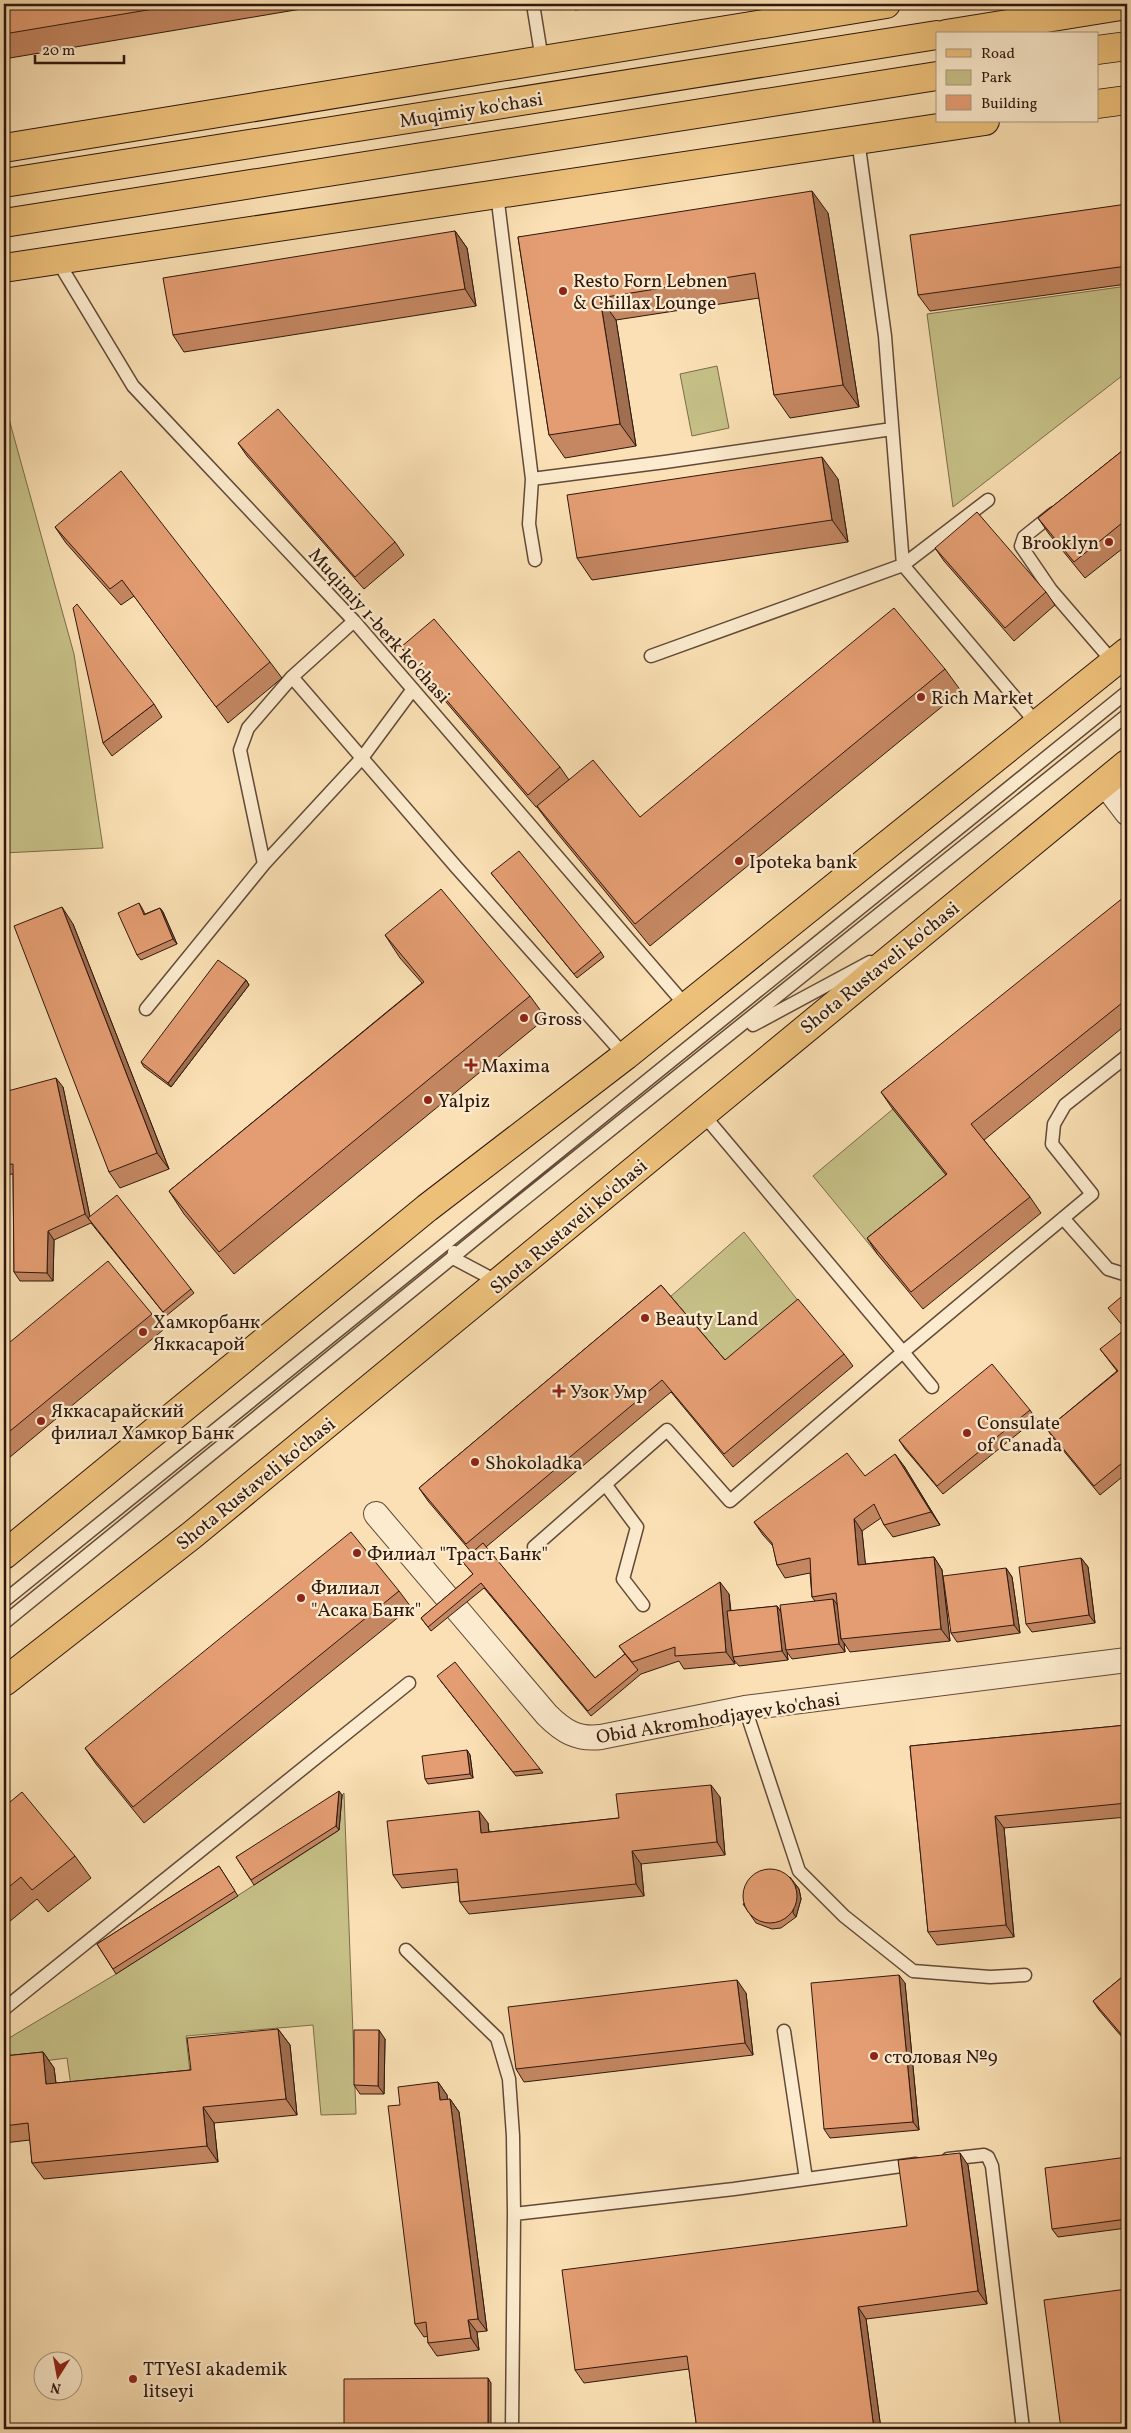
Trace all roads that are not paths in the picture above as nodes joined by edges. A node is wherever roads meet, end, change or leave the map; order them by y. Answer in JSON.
{"nodes":[{"id":1,"x":533,"y":4,"type":"edge"},
{"id":2,"x":886,"y":4,"type":"edge"},
{"id":3,"x":1127,"y":5,"type":"edge"},
{"id":4,"x":958,"y":32,"type":"edge"},
{"id":5,"x":936,"y":35,"type":"edge"},
{"id":6,"x":1127,"y":46,"type":"edge"},
{"id":7,"x":1098,"y":50,"type":"edge"},
{"id":8,"x":542,"y":60,"type":"junction"},
{"id":9,"x":936,"y":76,"type":"edge"},
{"id":10,"x":1127,"y":100,"type":"edge"},
{"id":11,"x":1098,"y":104,"type":"edge"},
{"id":12,"x":978,"y":122,"type":"edge"},
{"id":13,"x":858,"y":140,"type":"junction"},
{"id":14,"x":4,"y":148,"type":"edge"},
{"id":15,"x":4,"y":183,"type":"edge"},
{"id":16,"x":497,"y":194,"type":"junction"},
{"id":17,"x":4,"y":223,"type":"edge"},
{"id":18,"x":57,"y":260,"type":"junction"},
{"id":19,"x":4,"y":268,"type":"edge"},
{"id":20,"x":892,"y":429,"type":"junction"},
{"id":21,"x":532,"y":479,"type":"junction"},
{"id":22,"x":988,"y":500,"type":"dead end"},
{"id":23,"x":1061,"y":508,"type":"edge"},
{"id":24,"x":535,"y":560,"type":"dead end"},
{"id":25,"x":903,"y":565,"type":"junction"},
{"id":26,"x":354,"y":621,"type":"junction"},
{"id":27,"x":651,"y":656,"type":"dead end"},
{"id":28,"x":1121,"y":657,"type":"edge"},
{"id":29,"x":292,"y":677,"type":"junction"},
{"id":30,"x":414,"y":689,"type":"junction"},
{"id":31,"x":1127,"y":692,"type":"edge"},
{"id":32,"x":1127,"y":715,"type":"edge"},
{"id":33,"x":1038,"y":725,"type":"junction"},
{"id":34,"x":362,"y":758,"type":"junction"},
{"id":35,"x":1127,"y":764,"type":"edge"},
{"id":36,"x":1104,"y":783,"type":"junction"},
{"id":37,"x":1127,"y":813,"type":"edge"},
{"id":38,"x":264,"y":864,"type":"junction"},
{"id":39,"x":914,"y":939,"type":"junction"},
{"id":40,"x":686,"y":1007,"type":"junction"},
{"id":41,"x":146,"y":1010,"type":"dead end"},
{"id":42,"x":727,"y":1039,"type":"junction"},
{"id":43,"x":625,"y":1056,"type":"junction"},
{"id":44,"x":1127,"y":1056,"type":"edge"},
{"id":45,"x":702,"y":1113,"type":"junction"},
{"id":46,"x":1064,"y":1218,"type":"junction"},
{"id":47,"x":457,"y":1234,"type":"junction"},
{"id":48,"x":453,"y":1258,"type":"junction"},
{"id":49,"x":1127,"y":1275,"type":"edge"},
{"id":50,"x":500,"y":1283,"type":"junction"},
{"id":51,"x":903,"y":1352,"type":"junction"},
{"id":52,"x":932,"y":1387,"type":"dead end"},
{"id":53,"x":605,"y":1484,"type":"junction"},
{"id":54,"x":376,"y":1514,"type":"dead end"},
{"id":55,"x":534,"y":1547,"type":"dead end"},
{"id":56,"x":4,"y":1555,"type":"edge"},
{"id":57,"x":4,"y":1601,"type":"edge"},
{"id":58,"x":643,"y":1605,"type":"dead end"},
{"id":59,"x":4,"y":1623,"type":"edge"},
{"id":60,"x":1127,"y":1660,"type":"edge"},
{"id":61,"x":4,"y":1682,"type":"edge"},
{"id":62,"x":409,"y":1683,"type":"dead end"},
{"id":63,"x":745,"y":1708,"type":"junction"},
{"id":64,"x":406,"y":1950,"type":"dead end"},
{"id":65,"x":1025,"y":1975,"type":"dead end"},
{"id":66,"x":4,"y":2009,"type":"edge"},
{"id":67,"x":784,"y":2031,"type":"dead end"},
{"id":68,"x":806,"y":2179,"type":"junction"},
{"id":69,"x":514,"y":2214,"type":"junction"},
{"id":70,"x":512,"y":2429,"type":"edge"},
{"id":71,"x":1023,"y":2429,"type":"edge"}],
"edges":[{"from":1,"to":8,"type":"lane"},
{"from":2,"to":8,"type":"main road"},
{"from":3,"to":4,"type":"main road"},
{"from":5,"to":15,"type":"main road","name":"Muqimiy ko'chasi"},
{"from":6,"to":7,"type":"main road"},
{"from":8,"to":14,"type":"main road"},
{"from":9,"to":17,"type":"main road"},
{"from":10,"to":11,"type":"main road"},
{"from":12,"to":13,"type":"main road"},
{"from":13,"to":16,"type":"main road"},
{"from":13,"to":20,"type":"lane"},
{"from":16,"to":18,"type":"main road"},
{"from":16,"to":21,"type":"lane"},
{"from":18,"to":19,"type":"main road"},
{"from":18,"to":26,"type":"lane","name":"Muqimiy 1-berk ko'chasi"},
{"from":20,"to":21,"type":"lane"},
{"from":20,"to":25,"type":"lane"},
{"from":21,"to":24,"type":"lane"},
{"from":22,"to":25,"type":"lane"},
{"from":23,"to":28,"type":"lane"},
{"from":25,"to":27,"type":"lane"},
{"from":25,"to":33,"type":"lane"},
{"from":26,"to":29,"type":"lane"},
{"from":26,"to":30,"type":"lane","name":"Muqimiy 1-berk ko'chasi"},
{"from":28,"to":33,"type":"main road"},
{"from":29,"to":34,"type":"lane"},
{"from":29,"to":38,"type":"lane"},
{"from":30,"to":34,"type":"lane"},
{"from":30,"to":40,"type":"lane","name":"Muqimiy 1-berk ko'chasi"},
{"from":31,"to":47,"type":"lane"},
{"from":32,"to":42,"type":"lane"},
{"from":33,"to":40,"type":"main road"},
{"from":34,"to":38,"type":"lane"},
{"from":34,"to":43,"type":"lane"},
{"from":35,"to":36,"type":"main road","name":"Shota Rustaveli ko'chasi"},
{"from":36,"to":37,"type":"street"},
{"from":36,"to":39,"type":"main road","name":"Shota Rustaveli ko'chasi"},
{"from":38,"to":41,"type":"lane"},
{"from":39,"to":42,"type":"lane"},
{"from":39,"to":45,"type":"main road","name":"Shota Rustaveli ko'chasi"},
{"from":40,"to":43,"type":"main road"},
{"from":42,"to":48,"type":"lane"},
{"from":43,"to":56,"type":"main road"},
{"from":44,"to":46,"type":"lane"},
{"from":45,"to":50,"type":"main road","name":"Shota Rustaveli ko'chasi"},
{"from":45,"to":51,"type":"lane"},
{"from":46,"to":49,"type":"lane"},
{"from":46,"to":51,"type":"lane"},
{"from":47,"to":48,"type":"lane"},
{"from":47,"to":57,"type":"lane"},
{"from":48,"to":50,"type":"lane"},
{"from":48,"to":59,"type":"lane"},
{"from":50,"to":61,"type":"main road","name":"Shota Rustaveli ko'chasi"},
{"from":51,"to":52,"type":"lane"},
{"from":51,"to":53,"type":"lane"},
{"from":53,"to":55,"type":"lane"},
{"from":53,"to":58,"type":"lane"},
{"from":54,"to":63,"type":"street","name":"Obid Akromhodjayev ko'chasi"},
{"from":60,"to":63,"type":"street","name":"Obid Akromhodjayev ko'chasi"},
{"from":62,"to":66,"type":"lane"},
{"from":63,"to":65,"type":"lane"},
{"from":64,"to":69,"type":"lane"},
{"from":67,"to":68,"type":"lane"},
{"from":68,"to":69,"type":"lane"},
{"from":68,"to":71,"type":"lane"},
{"from":69,"to":70,"type":"lane"}]}
